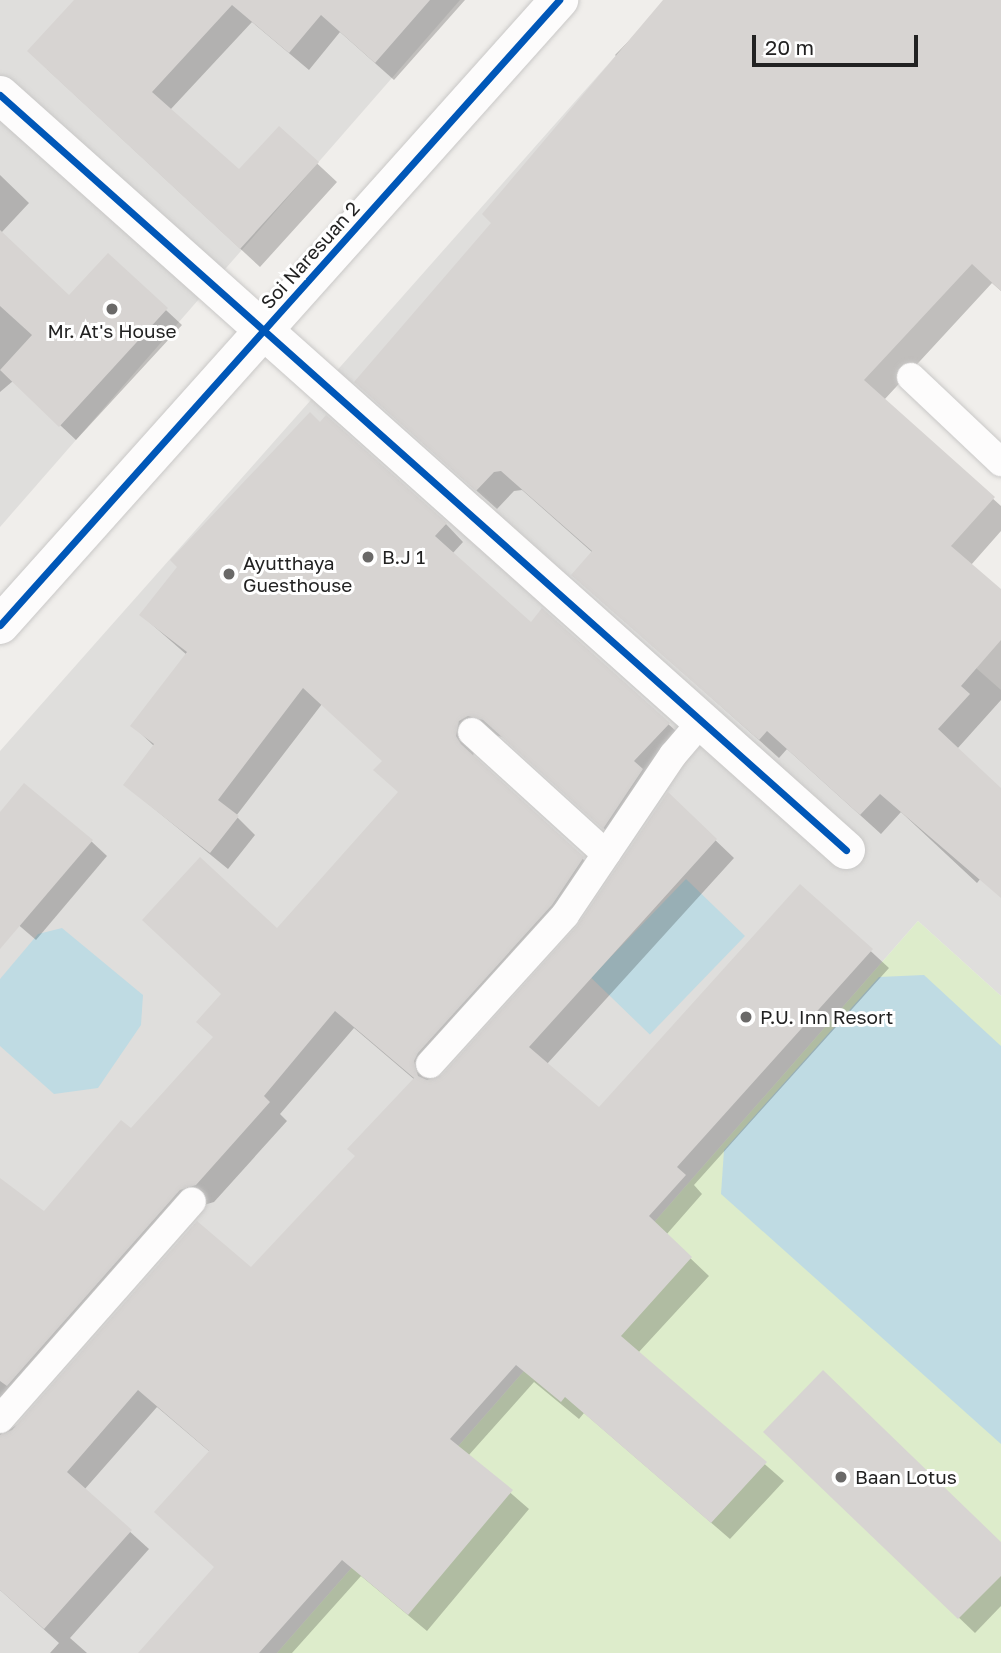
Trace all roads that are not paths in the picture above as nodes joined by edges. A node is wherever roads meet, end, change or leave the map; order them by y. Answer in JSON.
{"nodes":[{"id":1,"x":559,"y":0,"type":"edge"},
{"id":2,"x":0,"y":96,"type":"edge"},
{"id":3,"x":265,"y":328,"type":"junction"},
{"id":4,"x":911,"y":377,"type":"dead end"},
{"id":5,"x":1001,"y":462,"type":"edge"},
{"id":6,"x":0,"y":625,"type":"edge"},
{"id":7,"x":702,"y":721,"type":"junction"},
{"id":8,"x":472,"y":732,"type":"dead end"},
{"id":9,"x":846,"y":850,"type":"dead end"},
{"id":10,"x":606,"y":854,"type":"junction"},
{"id":11,"x":430,"y":1064,"type":"dead end"},
{"id":12,"x":192,"y":1201,"type":"dead end"},
{"id":13,"x":0,"y":1419,"type":"edge"}],
"edges":[{"from":1,"to":3,"type":"street","name":"Soi Naresuan 2"},
{"from":2,"to":3,"type":"street"},
{"from":3,"to":6,"type":"street","name":"Soi Naresuan 2"},
{"from":3,"to":7,"type":"street"},
{"from":4,"to":5,"type":"lane"},
{"from":7,"to":9,"type":"street"},
{"from":7,"to":10,"type":"lane"},
{"from":8,"to":10,"type":"lane"},
{"from":10,"to":11,"type":"lane"},
{"from":12,"to":13,"type":"lane"}]}
